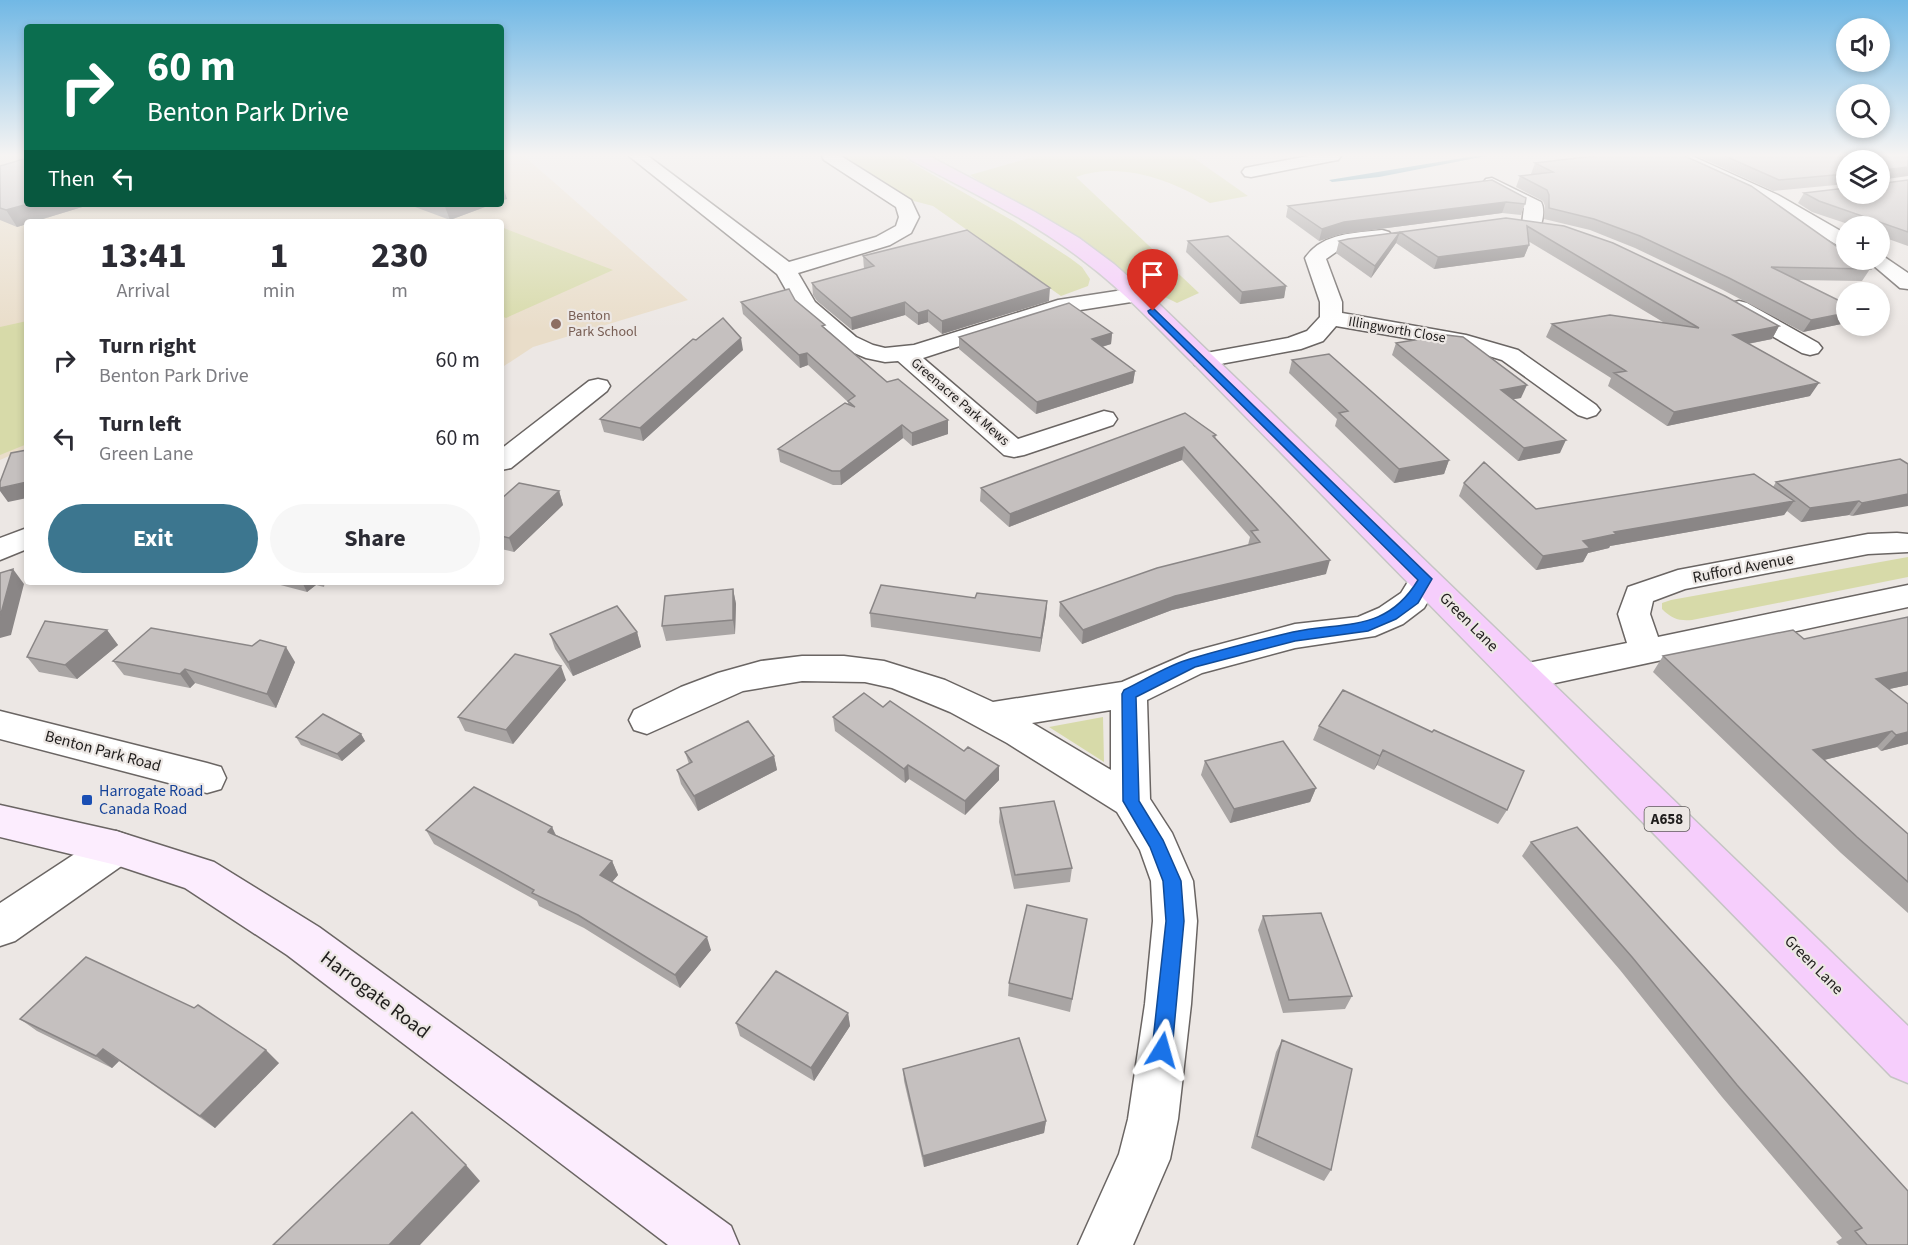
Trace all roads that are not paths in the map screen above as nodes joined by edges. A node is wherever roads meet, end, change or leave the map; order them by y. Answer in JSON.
{"nodes":[{"id":1,"x":713,"y":214,"type":"edge"},
{"id":2,"x":908,"y":214,"type":"edge"},
{"id":3,"x":1021,"y":214,"type":"edge"},
{"id":4,"x":1529,"y":214,"type":"edge"},
{"id":5,"x":1797,"y":214,"type":"edge"},
{"id":6,"x":1554,"y":228,"type":"edge"},
{"id":7,"x":1399,"y":234,"type":"edge"},
{"id":8,"x":1836,"y":236,"type":"edge"},
{"id":9,"x":1892,"y":265,"type":"edge"},
{"id":10,"x":786,"y":270,"type":"junction"},
{"id":11,"x":1908,"y":283,"type":"edge"},
{"id":12,"x":1136,"y":295,"type":"junction"},
{"id":13,"x":1717,"y":297,"type":"edge"},
{"id":14,"x":1331,"y":318,"type":"junction"},
{"id":15,"x":1810,"y":348,"type":"dead end"},
{"id":16,"x":905,"y":355,"type":"junction"},
{"id":17,"x":1204,"y":360,"type":"junction"},
{"id":18,"x":597,"y":386,"type":"dead end"},
{"id":19,"x":1587,"y":410,"type":"dead end"},
{"id":20,"x":1104,"y":419,"type":"dead end"},
{"id":21,"x":1014,"y":449,"type":"junction"},
{"id":22,"x":988,"y":458,"type":"dead end"},
{"id":23,"x":504,"y":460,"type":"edge"},
{"id":24,"x":24,"y":538,"type":"edge"},
{"id":25,"x":1908,"y":543,"type":"edge"},
{"id":26,"x":0,"y":550,"type":"edge"},
{"id":27,"x":1425,"y":579,"type":"junction"},
{"id":28,"x":1908,"y":596,"type":"edge"},
{"id":29,"x":1646,"y":651,"type":"junction"},
{"id":30,"x":1523,"y":677,"type":"junction"},
{"id":31,"x":1129,"y":694,"type":"junction"},
{"id":32,"x":992,"y":716,"type":"junction"},
{"id":33,"x":647,"y":720,"type":"dead end"},
{"id":34,"x":0,"y":725,"type":"edge"},
{"id":35,"x":207,"y":778,"type":"dead end"},
{"id":36,"x":1131,"y":801,"type":"junction"},
{"id":37,"x":0,"y":821,"type":"edge"},
{"id":38,"x":116,"y":848,"type":"junction"},
{"id":39,"x":0,"y":927,"type":"edge"},
{"id":40,"x":1908,"y":1059,"type":"edge"},
{"id":41,"x":712,"y":1245,"type":"edge"},
{"id":42,"x":1105,"y":1245,"type":"edge"}],
"edges":[{"from":1,"to":10,"type":"street"},
{"from":2,"to":10,"type":"street"},
{"from":3,"to":12,"type":"highway","name":"Green Lane","number":"A658"},
{"from":4,"to":6,"type":"street"},
{"from":5,"to":8,"type":"street"},
{"from":7,"to":14,"type":"street"},
{"from":9,"to":11,"type":"street"},
{"from":10,"to":16,"type":"street"},
{"from":12,"to":16,"type":"street"},
{"from":12,"to":17,"type":"highway","name":"Green Lane","number":"A658"},
{"from":13,"to":15,"type":"street"},
{"from":14,"to":17,"type":"street"},
{"from":14,"to":19,"type":"street","name":"Illingworth Close"},
{"from":16,"to":21,"type":"street","name":"Greenacre Park Mews"},
{"from":17,"to":27,"type":"highway","name":"Green Lane","number":"A658"},
{"from":18,"to":23,"type":"street"},
{"from":20,"to":21,"type":"street","name":"Greenacre Park Mews"},
{"from":21,"to":22,"type":"street","name":"Greenacre Park Mews"},
{"from":24,"to":26,"type":"street"},
{"from":25,"to":29,"type":"street","name":"Rufford Avenue"},
{"from":27,"to":30,"type":"highway","name":"Green Lane","number":"A658"},
{"from":27,"to":31,"type":"street"},
{"from":28,"to":29,"type":"street"},
{"from":29,"to":30,"type":"street"},
{"from":30,"to":40,"type":"highway","name":"Green Lane","number":"A658"},
{"from":31,"to":32,"type":"street"},
{"from":31,"to":36,"type":"street"},
{"from":32,"to":33,"type":"street"},
{"from":32,"to":36,"type":"street"},
{"from":34,"to":35,"type":"street","name":"Benton Park Road"},
{"from":36,"to":42,"type":"street"},
{"from":37,"to":38,"type":"main road","name":"Harrogate Road"},
{"from":38,"to":39,"type":"street"},
{"from":38,"to":41,"type":"main road","name":"Harrogate Road"}]}
